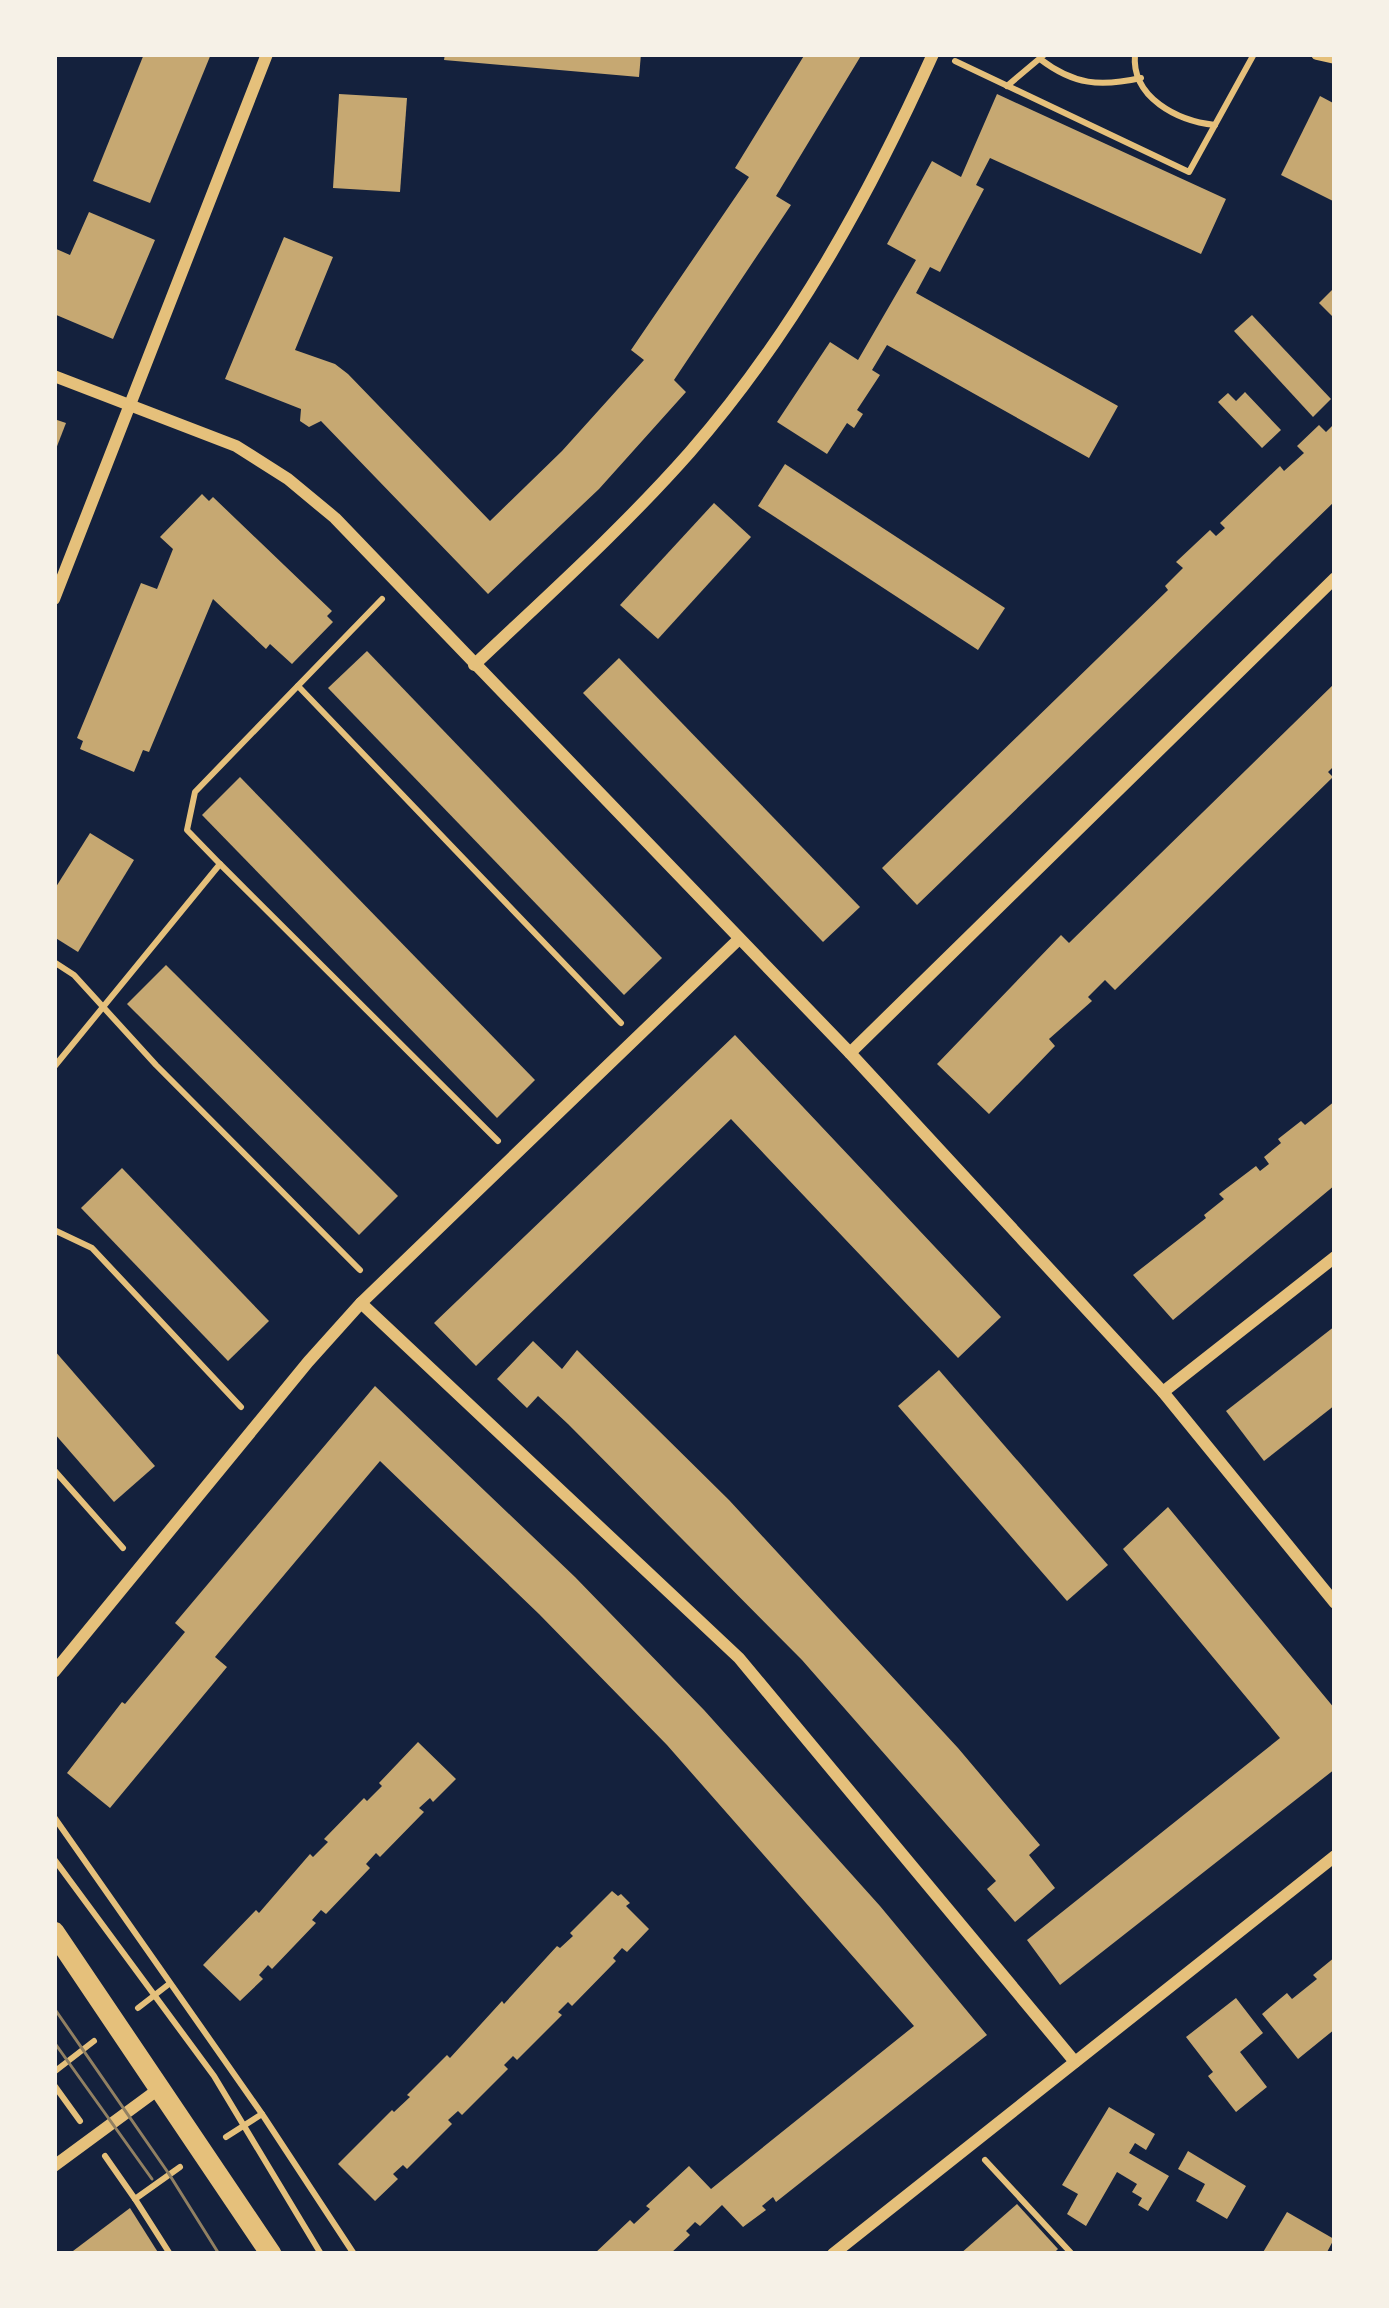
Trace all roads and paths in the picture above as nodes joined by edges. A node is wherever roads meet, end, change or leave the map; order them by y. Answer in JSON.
{"nodes":[{"id":1,"x":267,"y":54,"type":"edge"},
{"id":2,"x":937,"y":54,"type":"edge"},
{"id":3,"x":1135,"y":54,"type":"edge"},
{"id":4,"x":1254,"y":54,"type":"edge"},
{"id":5,"x":1317,"y":54,"type":"edge"},
{"id":6,"x":1043,"y":56,"type":"edge"},
{"id":7,"x":1335,"y":58,"type":"edge"},
{"id":8,"x":1141,"y":79,"type":"junction"},
{"id":9,"x":1006,"y":86,"type":"junction"},
{"id":10,"x":1214,"y":125,"type":"junction"},
{"id":11,"x":54,"y":376,"type":"edge"},
{"id":12,"x":130,"y":406,"type":"junction"},
{"id":13,"x":1335,"y":578,"type":"edge"},
{"id":14,"x":397,"y":584,"type":"junction"},
{"id":15,"x":54,"y":599,"type":"edge"},
{"id":16,"x":474,"y":665,"type":"junction"},
{"id":17,"x":298,"y":686,"type":"junction"},
{"id":18,"x":220,"y":864,"type":"junction"},
{"id":19,"x":739,"y":939,"type":"junction"},
{"id":20,"x":54,"y":962,"type":"edge"},
{"id":21,"x":102,"y":1007,"type":"junction"},
{"id":22,"x":636,"y":1039,"type":"junction"},
{"id":23,"x":850,"y":1053,"type":"junction"},
{"id":24,"x":54,"y":1067,"type":"edge"},
{"id":25,"x":513,"y":1156,"type":"junction"},
{"id":26,"x":54,"y":1230,"type":"edge"},
{"id":27,"x":1335,"y":1257,"type":"edge"},
{"id":28,"x":377,"y":1288,"type":"junction"},
{"id":29,"x":362,"y":1304,"type":"junction"},
{"id":30,"x":1163,"y":1393,"type":"junction"},
{"id":31,"x":257,"y":1424,"type":"junction"},
{"id":32,"x":54,"y":1470,"type":"edge"},
{"id":33,"x":142,"y":1565,"type":"junction"},
{"id":34,"x":1335,"y":1604,"type":"edge"},
{"id":35,"x":54,"y":1672,"type":"edge"},
{"id":36,"x":54,"y":1817,"type":"edge"},
{"id":37,"x":1335,"y":1856,"type":"edge"},
{"id":38,"x":54,"y":1859,"type":"edge"},
{"id":39,"x":54,"y":1932,"type":"edge"},
{"id":40,"x":94,"y":2041,"type":"dead end"},
{"id":41,"x":1075,"y":2062,"type":"junction"},
{"id":42,"x":54,"y":2072,"type":"edge"},
{"id":43,"x":54,"y":2085,"type":"edge"},
{"id":44,"x":161,"y":2087,"type":"junction"},
{"id":45,"x":92,"y":2138,"type":"junction"},
{"id":46,"x":970,"y":2144,"type":"junction"},
{"id":47,"x":54,"y":2166,"type":"edge"},
{"id":48,"x":135,"y":2199,"type":"dead end"},
{"id":49,"x":170,"y":2254,"type":"edge"},
{"id":50,"x":271,"y":2254,"type":"edge"},
{"id":51,"x":321,"y":2254,"type":"edge"},
{"id":52,"x":354,"y":2254,"type":"edge"},
{"id":53,"x":833,"y":2254,"type":"edge"},
{"id":54,"x":1072,"y":2254,"type":"edge"}],
"edges":[{"from":1,"to":12,"type":"street"},
{"from":2,"to":9,"type":"path"},
{"from":2,"to":16,"type":"street"},
{"from":3,"to":8,"type":"path"},
{"from":4,"to":10,"type":"path"},
{"from":5,"to":7,"type":"street"},
{"from":6,"to":8,"type":"path"},
{"from":6,"to":9,"type":"path"},
{"from":8,"to":10,"type":"path"},
{"from":9,"to":10,"type":"path"},
{"from":11,"to":12,"type":"street"},
{"from":12,"to":14,"type":"street"},
{"from":12,"to":15,"type":"street"},
{"from":13,"to":23,"type":"street"},
{"from":14,"to":16,"type":"street"},
{"from":14,"to":17,"type":"path"},
{"from":16,"to":19,"type":"street"},
{"from":17,"to":18,"type":"path"},
{"from":17,"to":22,"type":"path"},
{"from":18,"to":21,"type":"path"},
{"from":18,"to":25,"type":"path"},
{"from":19,"to":22,"type":"street"},
{"from":19,"to":23,"type":"street"},
{"from":20,"to":21,"type":"path"},
{"from":21,"to":24,"type":"path"},
{"from":21,"to":28,"type":"path"},
{"from":22,"to":25,"type":"street"},
{"from":23,"to":30,"type":"street"},
{"from":25,"to":28,"type":"street"},
{"from":26,"to":31,"type":"path"},
{"from":27,"to":30,"type":"street"},
{"from":28,"to":29,"type":"street"},
{"from":29,"to":31,"type":"street"},
{"from":29,"to":41,"type":"street"},
{"from":30,"to":34,"type":"street"},
{"from":31,"to":33,"type":"street"},
{"from":32,"to":33,"type":"path"},
{"from":33,"to":35,"type":"street"},
{"from":36,"to":52,"type":"path"},
{"from":37,"to":41,"type":"street"},
{"from":38,"to":51,"type":"path"},
{"from":39,"to":44,"type":"street"},
{"from":40,"to":42,"type":"path"},
{"from":41,"to":46,"type":"street"},
{"from":43,"to":45,"type":"path"},
{"from":44,"to":45,"type":"street"},
{"from":44,"to":50,"type":"street"},
{"from":45,"to":47,"type":"street"},
{"from":46,"to":53,"type":"street"},
{"from":46,"to":54,"type":"path"},
{"from":48,"to":49,"type":"path"}]}
